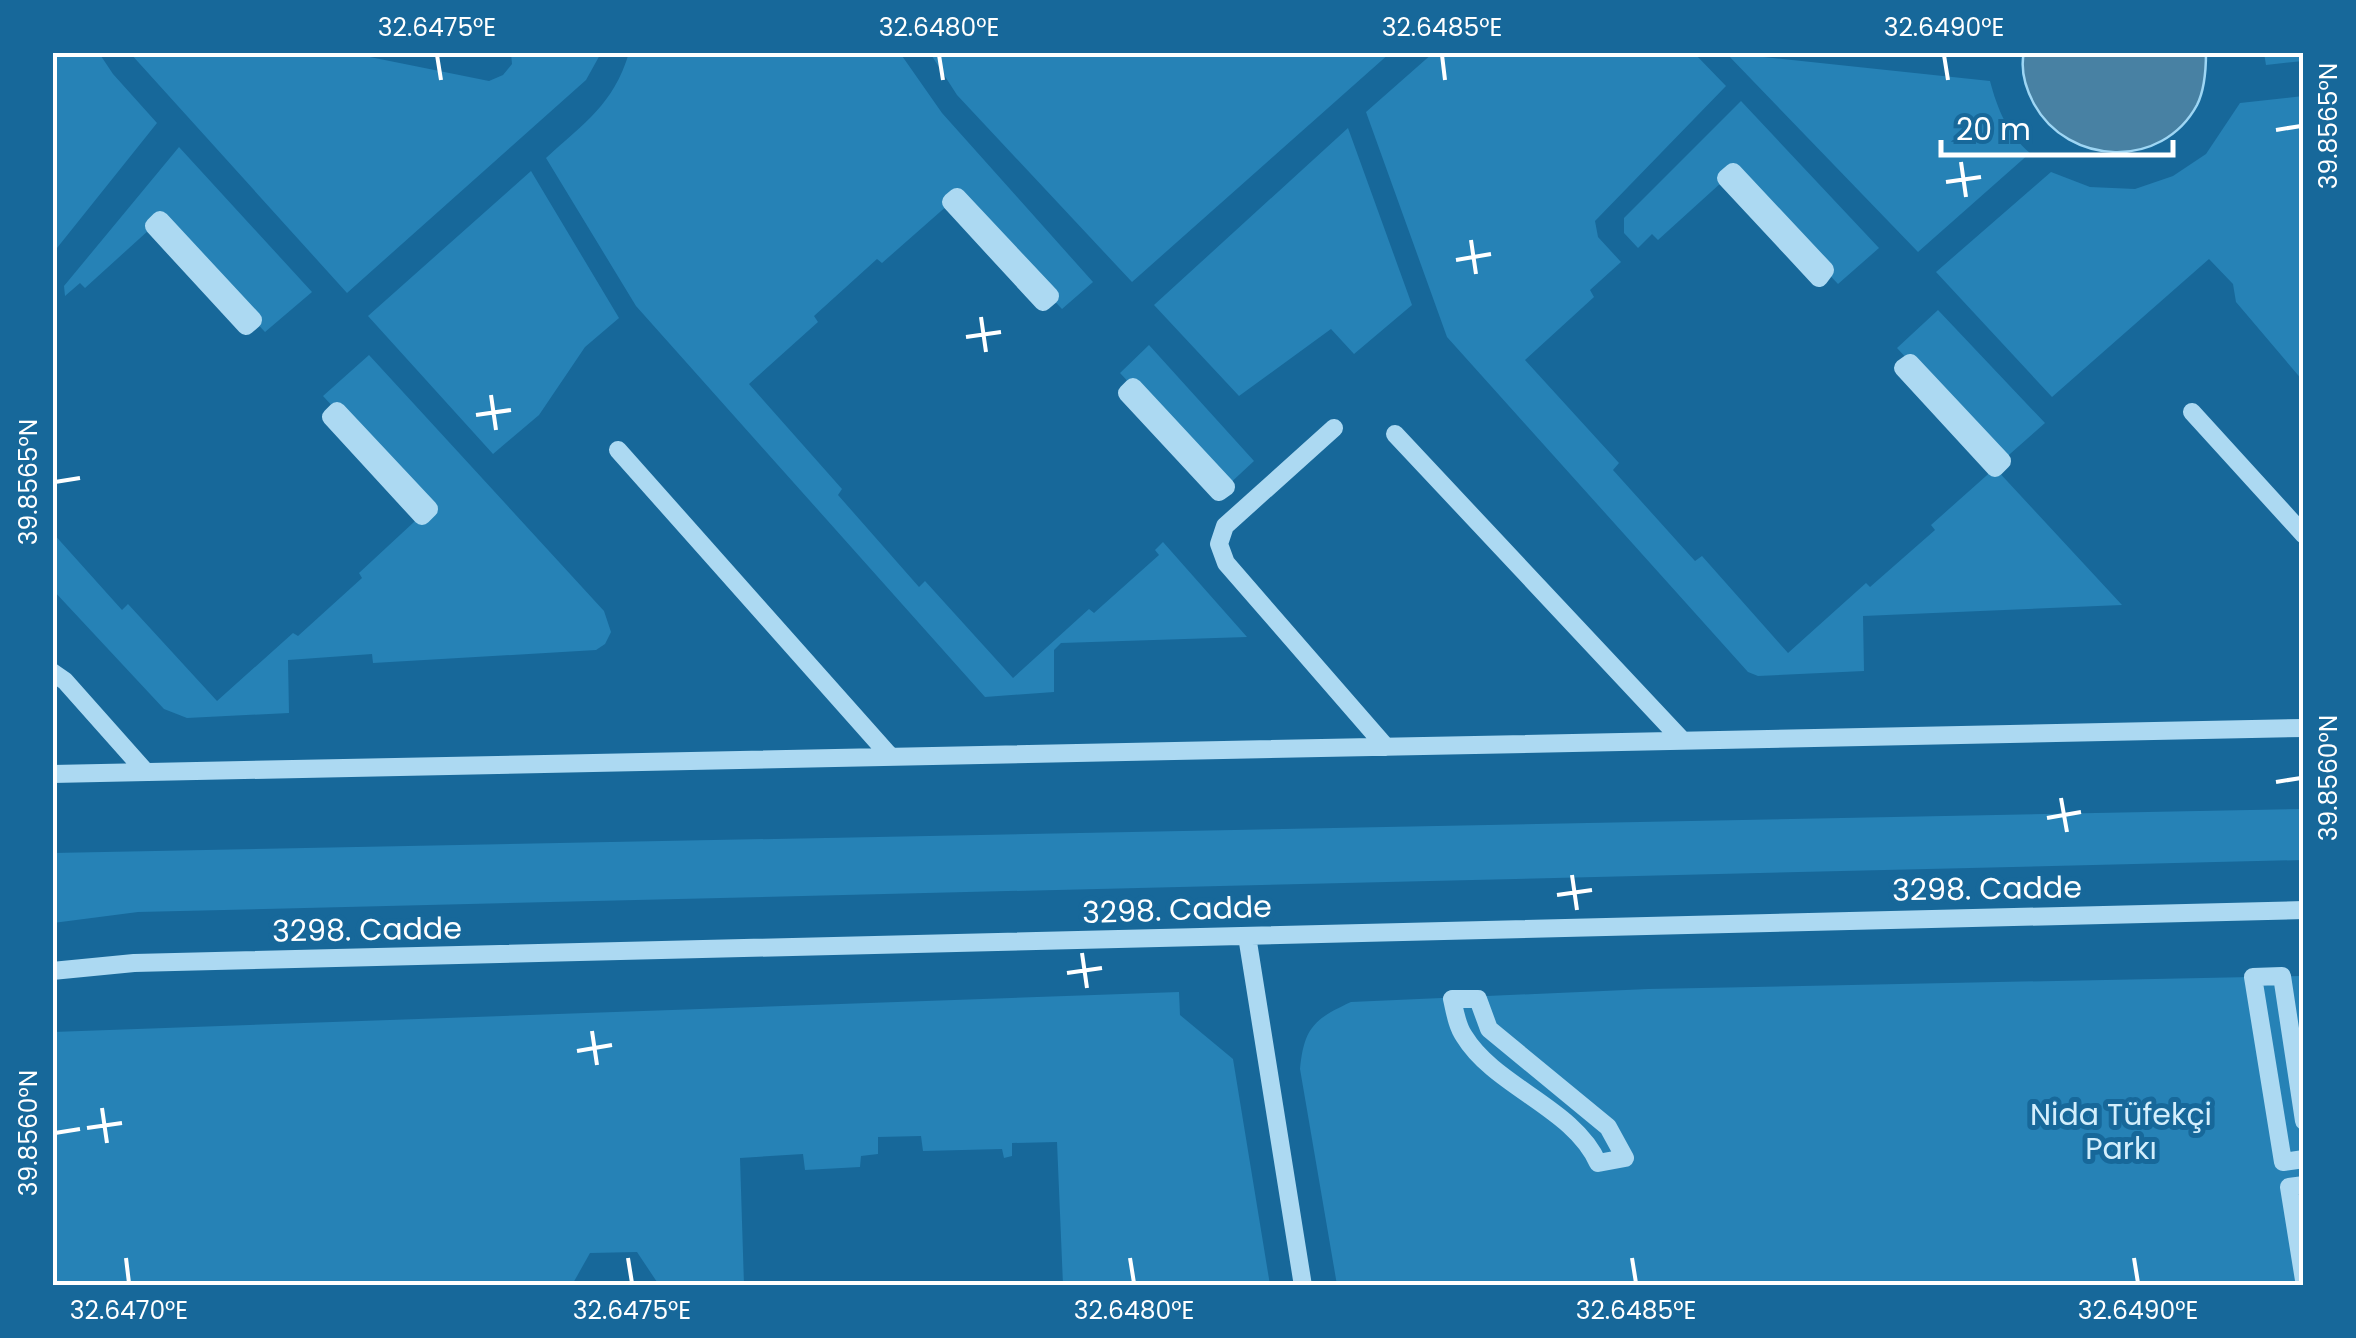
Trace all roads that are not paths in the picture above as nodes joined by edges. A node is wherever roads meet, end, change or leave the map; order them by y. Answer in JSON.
{"nodes":[{"id":1,"x":1825,"y":270,"type":"joint"},
{"id":2,"x":1050,"y":296,"type":"joint"},
{"id":3,"x":253,"y":320,"type":"joint"},
{"id":4,"x":1903,"y":368,"type":"joint"},
{"id":5,"x":1128,"y":393,"type":"joint"},
{"id":6,"x":2192,"y":412,"type":"dead end"},
{"id":7,"x":331,"y":417,"type":"joint"},
{"id":8,"x":1334,"y":428,"type":"dead end"},
{"id":9,"x":1395,"y":434,"type":"dead end"},
{"id":10,"x":618,"y":450,"type":"dead end"},
{"id":11,"x":2304,"y":535,"type":"edge"},
{"id":12,"x":52,"y":672,"type":"edge"},
{"id":13,"x":2304,"y":728,"type":"edge"},
{"id":14,"x":1682,"y":740,"type":"junction"},
{"id":15,"x":1386,"y":746,"type":"junction"},
{"id":16,"x":890,"y":756,"type":"junction"},
{"id":17,"x":145,"y":771,"type":"junction"},
{"id":18,"x":52,"y":774,"type":"edge"},
{"id":19,"x":2304,"y":910,"type":"edge"},
{"id":20,"x":1246,"y":936,"type":"junction"},
{"id":21,"x":52,"y":972,"type":"edge"},
{"id":22,"x":2304,"y":1121,"type":"edge"},
{"id":23,"x":2304,"y":1159,"type":"edge"},
{"id":24,"x":1598,"y":1163,"type":"joint"},
{"id":25,"x":2304,"y":1185,"type":"edge"},
{"id":26,"x":2304,"y":1280,"type":"edge"},
{"id":27,"x":1303,"y":1286,"type":"edge"}],
"edges":[{"from":1,"to":1,"type":"street"},
{"from":2,"to":2,"type":"street"},
{"from":3,"to":3,"type":"street"},
{"from":4,"to":4,"type":"street"},
{"from":5,"to":5,"type":"street"},
{"from":6,"to":11,"type":"street"},
{"from":7,"to":7,"type":"street"},
{"from":8,"to":15,"type":"street"},
{"from":9,"to":14,"type":"street"},
{"from":10,"to":16,"type":"street"},
{"from":12,"to":17,"type":"street"},
{"from":13,"to":14,"type":"street"},
{"from":14,"to":15,"type":"street"},
{"from":15,"to":16,"type":"street"},
{"from":16,"to":17,"type":"street"},
{"from":17,"to":18,"type":"street"},
{"from":19,"to":20,"type":"street","name":"3298. Cadde"},
{"from":20,"to":21,"type":"street","name":"3298. Cadde"},
{"from":20,"to":27,"type":"street"},
{"from":22,"to":23,"type":"street"},
{"from":24,"to":24,"type":"street"},
{"from":25,"to":26,"type":"street"}]}
